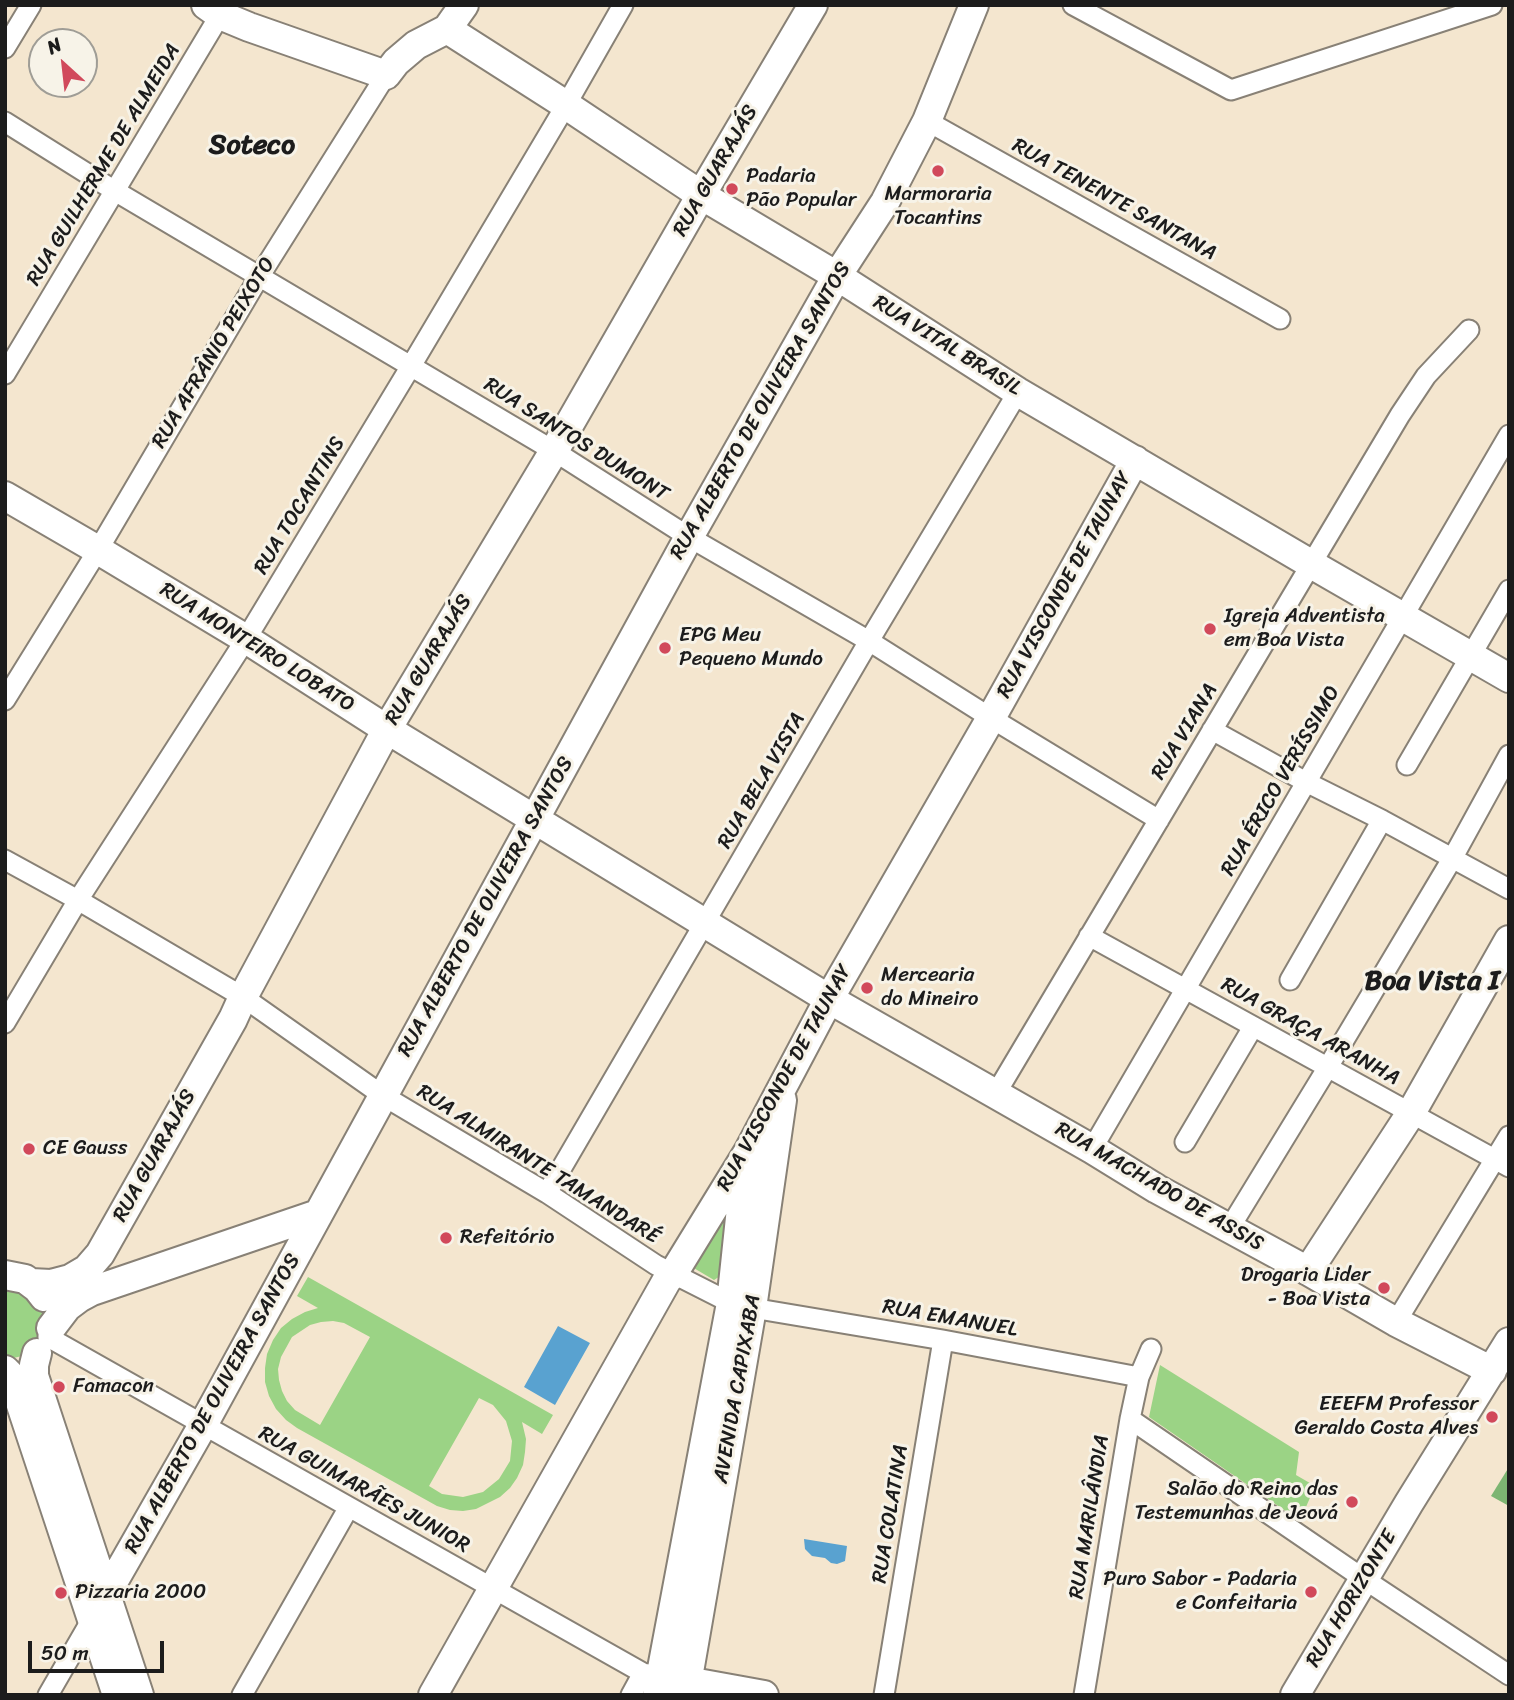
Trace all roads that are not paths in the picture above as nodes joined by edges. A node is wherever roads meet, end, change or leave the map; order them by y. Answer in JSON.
{"nodes":[{"id":1,"x":31,"y":5,"type":"edge"},
{"id":2,"x":464,"y":5,"type":"edge"},
{"id":3,"x":623,"y":5,"type":"edge"},
{"id":4,"x":813,"y":5,"type":"edge"},
{"id":5,"x":974,"y":5,"type":"edge"},
{"id":6,"x":1073,"y":5,"type":"edge"},
{"id":7,"x":1492,"y":5,"type":"edge"},
{"id":8,"x":213,"y":10,"type":"edge"},
{"id":9,"x":1099,"y":13,"type":"edge"},
{"id":10,"x":447,"y":29,"type":"junction"},
{"id":11,"x":5,"y":48,"type":"edge"},
{"id":12,"x":386,"y":75,"type":"junction"},
{"id":13,"x":566,"y":105,"type":"junction"},
{"id":14,"x":927,"y":121,"type":"junction"},
{"id":15,"x":5,"y":122,"type":"edge"},
{"id":16,"x":115,"y":191,"type":"junction"},
{"id":17,"x":701,"y":195,"type":"junction"},
{"id":18,"x":258,"y":276,"type":"junction"},
{"id":19,"x":837,"y":276,"type":"junction"},
{"id":20,"x":1280,"y":319,"type":"dead end"},
{"id":21,"x":1469,"y":330,"type":"dead end"},
{"id":22,"x":411,"y":366,"type":"junction"},
{"id":23,"x":5,"y":374,"type":"edge"},
{"id":24,"x":1018,"y":392,"type":"junction"},
{"id":25,"x":1509,"y":435,"type":"edge"},
{"id":26,"x":554,"y":451,"type":"junction"},
{"id":27,"x":1135,"y":460,"type":"junction"},
{"id":28,"x":5,"y":496,"type":"edge"},
{"id":29,"x":689,"y":537,"type":"junction"},
{"id":30,"x":98,"y":550,"type":"junction"},
{"id":31,"x":1311,"y":564,"type":"junction"},
{"id":32,"x":1509,"y":590,"type":"edge"},
{"id":33,"x":1403,"y":616,"type":"junction"},
{"id":34,"x":246,"y":639,"type":"junction"},
{"id":35,"x":869,"y":641,"type":"junction"},
{"id":36,"x":1471,"y":655,"type":"junction"},
{"id":37,"x":1509,"y":678,"type":"edge"},
{"id":38,"x":5,"y":700,"type":"edge"},
{"id":39,"x":991,"y":718,"type":"junction"},
{"id":40,"x":387,"y":729,"type":"junction"},
{"id":41,"x":1212,"y":730,"type":"junction"},
{"id":42,"x":1509,"y":755,"type":"edge"},
{"id":43,"x":1406,"y":765,"type":"dead end"},
{"id":44,"x":1307,"y":782,"type":"junction"},
{"id":45,"x":535,"y":819,"type":"junction"},
{"id":46,"x":1158,"y":820,"type":"junction"},
{"id":47,"x":1382,"y":820,"type":"junction"},
{"id":48,"x":1452,"y":859,"type":"junction"},
{"id":49,"x":5,"y":860,"type":"edge"},
{"id":50,"x":1509,"y":889,"type":"edge"},
{"id":51,"x":78,"y":900,"type":"junction"},
{"id":52,"x":706,"y":923,"type":"junction"},
{"id":53,"x":1089,"y":936,"type":"junction"},
{"id":54,"x":1509,"y":940,"type":"edge"},
{"id":55,"x":1290,"y":980,"type":"dead end"},
{"id":56,"x":1185,"y":989,"type":"junction"},
{"id":57,"x":243,"y":997,"type":"junction"},
{"id":58,"x":829,"y":999,"type":"junction"},
{"id":59,"x":5,"y":1023,"type":"edge"},
{"id":60,"x":1253,"y":1027,"type":"junction"},
{"id":61,"x":1328,"y":1067,"type":"junction"},
{"id":62,"x":785,"y":1082,"type":"junction"},
{"id":63,"x":995,"y":1095,"type":"junction"},
{"id":64,"x":383,"y":1096,"type":"junction"},
{"id":65,"x":1411,"y":1113,"type":"junction"},
{"id":66,"x":1509,"y":1136,"type":"edge"},
{"id":67,"x":1185,"y":1142,"type":"dead end"},
{"id":68,"x":1092,"y":1149,"type":"junction"},
{"id":69,"x":748,"y":1152,"type":"junction"},
{"id":70,"x":1502,"y":1163,"type":"edge"},
{"id":71,"x":547,"y":1193,"type":"junction"},
{"id":72,"x":318,"y":1214,"type":"junction"},
{"id":73,"x":706,"y":1217,"type":"junction"},
{"id":74,"x":1229,"y":1229,"type":"junction"},
{"id":75,"x":738,"y":1230,"type":"junction"},
{"id":76,"x":106,"y":1244,"type":"junction"},
{"id":77,"x":1308,"y":1271,"type":"junction"},
{"id":78,"x":673,"y":1274,"type":"junction"},
{"id":79,"x":15,"y":1276,"type":"edge"},
{"id":80,"x":126,"y":1280,"type":"junction"},
{"id":81,"x":741,"y":1305,"type":"junction"},
{"id":82,"x":1396,"y":1322,"type":"junction"},
{"id":83,"x":45,"y":1339,"type":"junction"},
{"id":84,"x":943,"y":1340,"type":"junction"},
{"id":85,"x":1509,"y":1342,"type":"edge"},
{"id":86,"x":1151,"y":1349,"type":"dead end"},
{"id":87,"x":5,"y":1368,"type":"edge"},
{"id":88,"x":1492,"y":1371,"type":"junction"},
{"id":89,"x":1139,"y":1377,"type":"junction"},
{"id":90,"x":20,"y":1401,"type":"junction"},
{"id":91,"x":1130,"y":1419,"type":"junction"},
{"id":92,"x":203,"y":1424,"type":"junction"},
{"id":93,"x":5,"y":1426,"type":"edge"},
{"id":94,"x":349,"y":1507,"type":"junction"},
{"id":95,"x":1364,"y":1579,"type":"junction"},
{"id":96,"x":494,"y":1589,"type":"junction"},
{"id":97,"x":106,"y":1594,"type":"junction"},
{"id":98,"x":92,"y":1619,"type":"junction"},
{"id":99,"x":1509,"y":1675,"type":"edge"},
{"id":100,"x":667,"y":1684,"type":"edge"},
{"id":101,"x":48,"y":1695,"type":"edge"},
{"id":102,"x":117,"y":1695,"type":"edge"},
{"id":103,"x":139,"y":1695,"type":"edge"},
{"id":104,"x":242,"y":1695,"type":"edge"},
{"id":105,"x":433,"y":1695,"type":"edge"},
{"id":106,"x":631,"y":1695,"type":"edge"},
{"id":107,"x":764,"y":1695,"type":"edge"},
{"id":108,"x":884,"y":1695,"type":"edge"},
{"id":109,"x":1084,"y":1695,"type":"edge"},
{"id":110,"x":1295,"y":1695,"type":"edge"}],
"edges":[{"from":1,"to":11,"type":"street"},
{"from":2,"to":10,"type":"street"},
{"from":3,"to":13,"type":"street","name":"RUA TOCANTINS"},
{"from":4,"to":17,"type":"street","name":"RUA GUARAJÁS"},
{"from":5,"to":14,"type":"street"},
{"from":6,"to":9,"type":"street"},
{"from":7,"to":9,"type":"street"},
{"from":8,"to":12,"type":"street"},
{"from":8,"to":16,"type":"street","name":"RUA GUILHERME DE ALMEIDA"},
{"from":10,"to":12,"type":"street","name":"RUA AFRÂNIO PEIXOTO"},
{"from":10,"to":13,"type":"street","name":"RUA VITAL BRASIL"},
{"from":12,"to":18,"type":"street","name":"RUA AFRÂNIO PEIXOTO"},
{"from":13,"to":17,"type":"street","name":"RUA VITAL BRASIL"},
{"from":13,"to":22,"type":"street","name":"RUA TOCANTINS"},
{"from":14,"to":19,"type":"street","name":"RUA ALBERTO DE OLIVEIRA SANTOS"},
{"from":14,"to":20,"type":"street","name":"RUA TENENTE SANTANA"},
{"from":15,"to":16,"type":"street","name":"RUA SANTOS DUMONT"},
{"from":16,"to":18,"type":"street","name":"RUA SANTOS DUMONT"},
{"from":16,"to":23,"type":"street","name":"RUA GUILHERME DE ALMEIDA"},
{"from":17,"to":19,"type":"street","name":"RUA VITAL BRASIL"},
{"from":17,"to":26,"type":"street","name":"RUA GUARAJÁS"},
{"from":18,"to":22,"type":"street","name":"RUA SANTOS DUMONT"},
{"from":18,"to":30,"type":"street","name":"RUA AFRÂNIO PEIXOTO"},
{"from":19,"to":24,"type":"street","name":"RUA VITAL BRASIL"},
{"from":19,"to":29,"type":"street","name":"RUA ALBERTO DE OLIVEIRA SANTOS"},
{"from":21,"to":31,"type":"street","name":"RUA VIANA"},
{"from":22,"to":26,"type":"street","name":"RUA SANTOS DUMONT"},
{"from":22,"to":34,"type":"street","name":"RUA TOCANTINS"},
{"from":24,"to":27,"type":"street","name":"RUA VITAL BRASIL"},
{"from":24,"to":35,"type":"street","name":"RUA BELA VISTA"},
{"from":25,"to":33,"type":"street","name":"RUA ÉRICO VERÍSSIMO"},
{"from":26,"to":29,"type":"street","name":"RUA SANTOS DUMONT"},
{"from":26,"to":40,"type":"street","name":"RUA GUARAJÁS"},
{"from":27,"to":31,"type":"street","name":"RUA VITAL BRASIL"},
{"from":27,"to":39,"type":"street","name":"RUA VISCONDE DE TAUNAY"},
{"from":28,"to":30,"type":"street","name":"RUA MONTEIRO LOBATO"},
{"from":29,"to":35,"type":"street","name":"RUA SANTOS DUMONT"},
{"from":29,"to":45,"type":"street","name":"RUA ALBERTO DE OLIVEIRA SANTOS"},
{"from":30,"to":34,"type":"street","name":"RUA MONTEIRO LOBATO"},
{"from":30,"to":38,"type":"street","name":"RUA AFRÂNIO PEIXOTO"},
{"from":31,"to":33,"type":"street","name":"RUA VITAL BRASIL"},
{"from":31,"to":41,"type":"street","name":"RUA VIANA"},
{"from":32,"to":36,"type":"street"},
{"from":33,"to":36,"type":"street","name":"RUA VITAL BRASIL"},
{"from":33,"to":44,"type":"street","name":"RUA ÉRICO VERÍSSIMO"},
{"from":34,"to":40,"type":"street","name":"RUA MONTEIRO LOBATO"},
{"from":34,"to":51,"type":"street","name":"RUA TOCANTINS"},
{"from":35,"to":39,"type":"street","name":"RUA SANTOS DUMONT"},
{"from":35,"to":52,"type":"street","name":"RUA BELA VISTA"},
{"from":36,"to":37,"type":"street","name":"RUA VITAL BRASIL"},
{"from":36,"to":43,"type":"street"},
{"from":39,"to":46,"type":"street","name":"RUA SANTOS DUMONT"},
{"from":39,"to":58,"type":"street","name":"RUA VISCONDE DE TAUNAY"},
{"from":40,"to":45,"type":"street","name":"RUA MONTEIRO LOBATO"},
{"from":40,"to":57,"type":"street","name":"RUA GUARAJÁS"},
{"from":41,"to":44,"type":"street"},
{"from":41,"to":46,"type":"street","name":"RUA VIANA"},
{"from":42,"to":48,"type":"street"},
{"from":44,"to":47,"type":"street"},
{"from":44,"to":56,"type":"street","name":"RUA ÉRICO VERÍSSIMO"},
{"from":45,"to":52,"type":"street","name":"RUA MONTEIRO LOBATO"},
{"from":45,"to":64,"type":"street","name":"RUA ALBERTO DE OLIVEIRA SANTOS"},
{"from":46,"to":53,"type":"street","name":"RUA VIANA"},
{"from":47,"to":48,"type":"street"},
{"from":47,"to":55,"type":"street"},
{"from":48,"to":50,"type":"street"},
{"from":48,"to":61,"type":"street"},
{"from":49,"to":51,"type":"street","name":"RUA ALMIRANTE TAMANDARÉ"},
{"from":51,"to":57,"type":"street","name":"RUA ALMIRANTE TAMANDARÉ"},
{"from":51,"to":59,"type":"street","name":"RUA TOCANTINS"},
{"from":52,"to":58,"type":"street","name":"RUA MONTEIRO LOBATO"},
{"from":52,"to":71,"type":"street","name":"RUA BELA VISTA"},
{"from":53,"to":56,"type":"street","name":"RUA GRAÇA ARANHA"},
{"from":53,"to":63,"type":"street","name":"RUA VIANA"},
{"from":54,"to":65,"type":"street"},
{"from":56,"to":60,"type":"street","name":"RUA GRAÇA ARANHA"},
{"from":56,"to":68,"type":"street","name":"RUA ÉRICO VERÍSSIMO"},
{"from":57,"to":64,"type":"street","name":"RUA ALMIRANTE TAMANDARÉ"},
{"from":57,"to":76,"type":"street","name":"RUA GUARAJÁS"},
{"from":58,"to":62,"type":"street","name":"RUA VISCONDE DE TAUNAY"},
{"from":58,"to":63,"type":"street","name":"RUA MACHADO DE ASSIS"},
{"from":60,"to":61,"type":"street","name":"RUA GRAÇA ARANHA"},
{"from":60,"to":67,"type":"street"},
{"from":61,"to":65,"type":"street","name":"RUA GRAÇA ARANHA"},
{"from":61,"to":74,"type":"street"},
{"from":62,"to":69,"type":"street","name":"RUA VISCONDE DE TAUNAY"},
{"from":62,"to":81,"type":"street","name":"AVENIDA CAPIXABA"},
{"from":63,"to":68,"type":"street","name":"RUA MACHADO DE ASSIS"},
{"from":64,"to":71,"type":"street","name":"RUA ALMIRANTE TAMANDARÉ"},
{"from":64,"to":72,"type":"street","name":"RUA ALBERTO DE OLIVEIRA SANTOS"},
{"from":65,"to":70,"type":"street","name":"RUA GRAÇA ARANHA"},
{"from":65,"to":77,"type":"street"},
{"from":66,"to":70,"type":"street"},
{"from":68,"to":74,"type":"street","name":"RUA MACHADO DE ASSIS"},
{"from":69,"to":73,"type":"street","name":"RUA VISCONDE DE TAUNAY"},
{"from":69,"to":75,"type":"street","name":"AVENIDA CAPIXABA"},
{"from":70,"to":82,"type":"street"},
{"from":71,"to":78,"type":"street","name":"RUA ALMIRANTE TAMANDARÉ"},
{"from":72,"to":80,"type":"street"},
{"from":72,"to":92,"type":"street","name":"RUA ALBERTO DE OLIVEIRA SANTOS"},
{"from":73,"to":75,"type":"street"},
{"from":73,"to":78,"type":"street","name":"RUA VISCONDE DE TAUNAY"},
{"from":74,"to":77,"type":"street","name":"RUA MACHADO DE ASSIS"},
{"from":75,"to":81,"type":"street","name":"AVENIDA CAPIXABA"},
{"from":76,"to":79,"type":"street","name":"RUA GUARAJÁS"},
{"from":76,"to":80,"type":"street"},
{"from":77,"to":82,"type":"street","name":"RUA MACHADO DE ASSIS"},
{"from":78,"to":81,"type":"street","name":"RUA ALMIRANTE TAMANDARÉ"},
{"from":78,"to":96,"type":"street","name":"RUA VISCONDE DE TAUNAY"},
{"from":79,"to":83,"type":"street"},
{"from":80,"to":83,"type":"street"},
{"from":81,"to":84,"type":"street","name":"RUA EMANUEL"},
{"from":81,"to":100,"type":"street","name":"AVENIDA CAPIXABA"},
{"from":82,"to":88,"type":"street","name":"RUA MACHADO DE ASSIS"},
{"from":83,"to":87,"type":"street"},
{"from":83,"to":92,"type":"street","name":"RUA GUIMARÃES JUNIOR"},
{"from":83,"to":97,"type":"street"},
{"from":84,"to":89,"type":"street","name":"RUA EMANUEL"},
{"from":84,"to":108,"type":"street","name":"RUA COLATINA"},
{"from":85,"to":88,"type":"street","name":"RUA HORIZONTE"},
{"from":86,"to":89,"type":"street","name":"RUA MARILÂNDIA"},
{"from":87,"to":90,"type":"street"},
{"from":88,"to":95,"type":"street","name":"RUA HORIZONTE"},
{"from":89,"to":91,"type":"street","name":"RUA MARILÂNDIA"},
{"from":90,"to":93,"type":"street"},
{"from":90,"to":98,"type":"street"},
{"from":91,"to":95,"type":"street"},
{"from":91,"to":109,"type":"street","name":"RUA MARILÂNDIA"},
{"from":92,"to":94,"type":"street","name":"RUA GUIMARÃES JUNIOR"},
{"from":92,"to":97,"type":"street","name":"RUA ALBERTO DE OLIVEIRA SANTOS"},
{"from":94,"to":96,"type":"street","name":"RUA GUIMARÃES JUNIOR"},
{"from":94,"to":104,"type":"street"},
{"from":95,"to":99,"type":"street"},
{"from":95,"to":110,"type":"street","name":"RUA HORIZONTE"},
{"from":96,"to":100,"type":"street","name":"RUA GUIMARÃES JUNIOR"},
{"from":96,"to":105,"type":"street","name":"RUA VISCONDE DE TAUNAY"},
{"from":97,"to":98,"type":"street","name":"RUA ALBERTO DE OLIVEIRA SANTOS"},
{"from":97,"to":103,"type":"street"},
{"from":98,"to":101,"type":"street","name":"RUA ALBERTO DE OLIVEIRA SANTOS"},
{"from":98,"to":102,"type":"street"},
{"from":100,"to":106,"type":"street"},
{"from":100,"to":107,"type":"street"}]}
